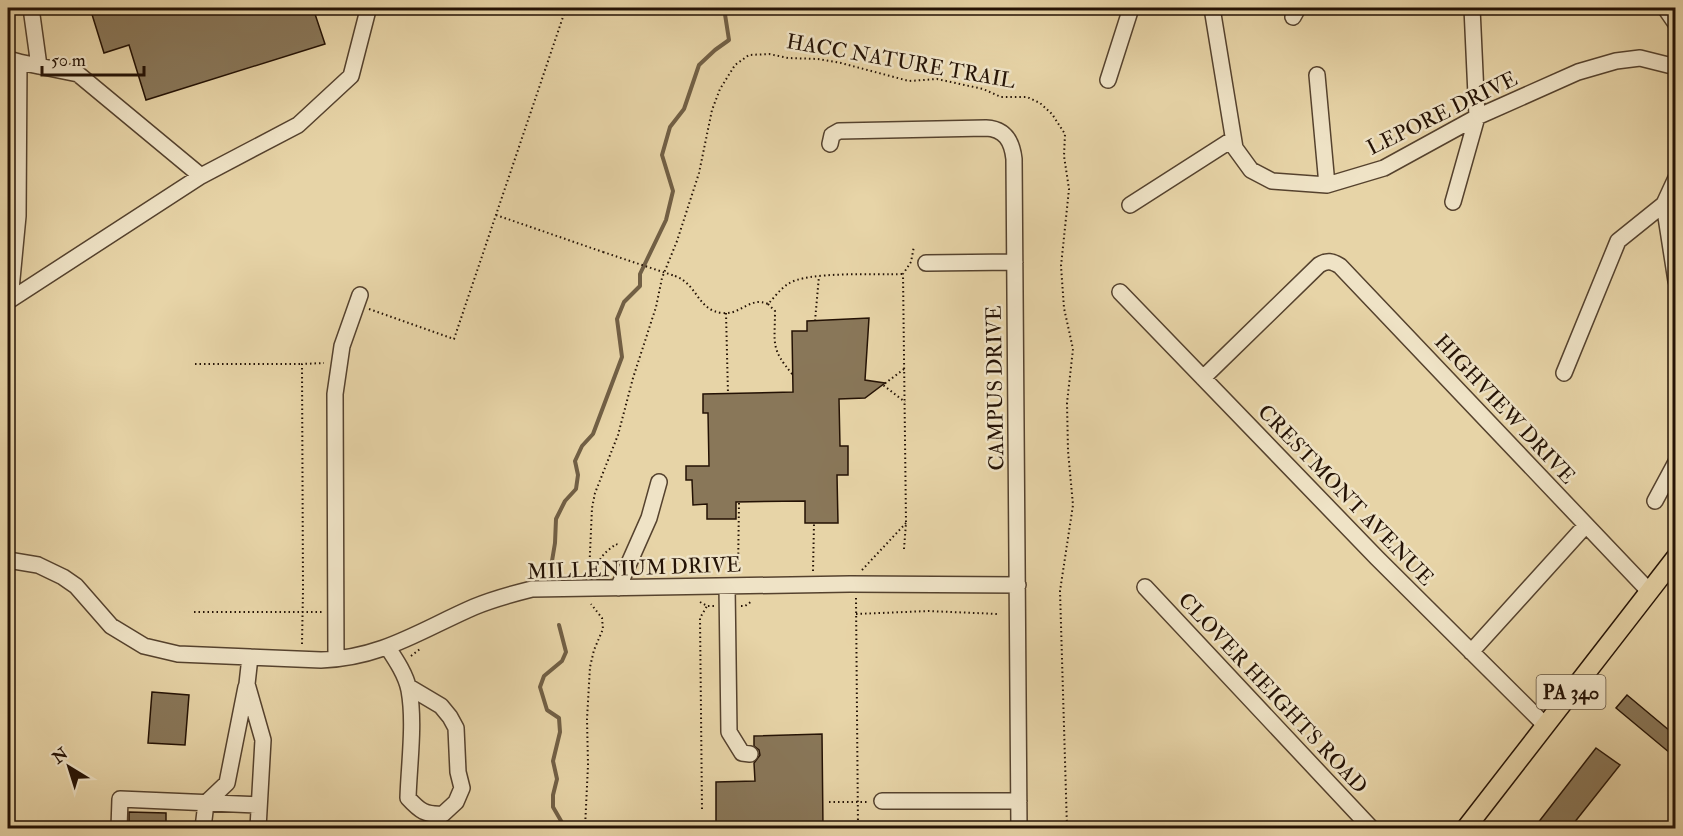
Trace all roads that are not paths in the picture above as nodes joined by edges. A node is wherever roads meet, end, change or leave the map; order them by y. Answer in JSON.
{"nodes":[{"id":1,"x":31,"y":8,"type":"edge"},
{"id":2,"x":366,"y":8,"type":"edge"},
{"id":3,"x":1131,"y":8,"type":"edge"},
{"id":4,"x":1212,"y":8,"type":"edge"},
{"id":5,"x":1472,"y":8,"type":"edge"},
{"id":6,"x":1665,"y":8,"type":"edge"},
{"id":7,"x":1676,"y":24,"type":"edge"},
{"id":8,"x":13,"y":60,"type":"edge"},
{"id":9,"x":39,"y":66,"type":"junction"},
{"id":10,"x":1676,"y":67,"type":"edge"},
{"id":11,"x":1317,"y":75,"type":"dead end"},
{"id":12,"x":1108,"y":80,"type":"dead end"},
{"id":13,"x":1477,"y":117,"type":"junction"},
{"id":14,"x":1233,"y":140,"type":"junction"},
{"id":15,"x":830,"y":144,"type":"dead end"},
{"id":16,"x":201,"y":176,"type":"junction"},
{"id":17,"x":1676,"y":178,"type":"edge"},
{"id":18,"x":1327,"y":185,"type":"junction"},
{"id":19,"x":1454,"y":202,"type":"dead end"},
{"id":20,"x":1664,"y":204,"type":"junction"},
{"id":21,"x":1130,"y":205,"type":"dead end"},
{"id":22,"x":1015,"y":262,"type":"junction"},
{"id":23,"x":926,"y":263,"type":"dead end"},
{"id":24,"x":1676,"y":281,"type":"edge"},
{"id":25,"x":1120,"y":292,"type":"dead end"},
{"id":26,"x":360,"y":295,"type":"dead end"},
{"id":27,"x":9,"y":300,"type":"edge"},
{"id":28,"x":1564,"y":373,"type":"dead end"},
{"id":29,"x":1203,"y":378,"type":"junction"},
{"id":30,"x":1676,"y":462,"type":"edge"},
{"id":31,"x":659,"y":482,"type":"dead end"},
{"id":32,"x":1655,"y":501,"type":"dead end"},
{"id":33,"x":1586,"y":525,"type":"junction"},
{"id":34,"x":1676,"y":556,"type":"edge"},
{"id":35,"x":8,"y":560,"type":"edge"},
{"id":36,"x":1018,"y":585,"type":"junction"},
{"id":37,"x":727,"y":586,"type":"junction"},
{"id":38,"x":1145,"y":587,"type":"dead end"},
{"id":39,"x":618,"y":588,"type":"junction"},
{"id":40,"x":1648,"y":590,"type":"junction"},
{"id":41,"x":388,"y":648,"type":"junction"},
{"id":42,"x":1472,"y":652,"type":"junction"},
{"id":43,"x":249,"y":657,"type":"junction"},
{"id":44,"x":336,"y":659,"type":"junction"},
{"id":45,"x":247,"y":684,"type":"junction"},
{"id":46,"x":409,"y":687,"type":"junction"},
{"id":47,"x":1545,"y":726,"type":"junction"},
{"id":48,"x":750,"y":754,"type":"dead end"},
{"id":49,"x":882,"y":801,"type":"dead end"},
{"id":50,"x":1019,"y":801,"type":"junction"},
{"id":51,"x":206,"y":802,"type":"junction"},
{"id":52,"x":259,"y":805,"type":"junction"},
{"id":53,"x":1471,"y":827,"type":"edge"},
{"id":54,"x":119,"y":828,"type":"edge"},
{"id":55,"x":203,"y":828,"type":"edge"},
{"id":56,"x":258,"y":828,"type":"edge"},
{"id":57,"x":1019,"y":828,"type":"edge"},
{"id":58,"x":1371,"y":828,"type":"edge"}],
"edges":[{"from":1,"to":9,"type":"street"},
{"from":2,"to":16,"type":"street"},
{"from":3,"to":12,"type":"street"},
{"from":4,"to":14,"type":"street","name":"LEPORE DRIVE"},
{"from":5,"to":13,"type":"street"},
{"from":6,"to":7,"type":"street"},
{"from":8,"to":9,"type":"street"},
{"from":8,"to":27,"type":"street"},
{"from":9,"to":16,"type":"street"},
{"from":10,"to":13,"type":"street","name":"LEPORE DRIVE"},
{"from":11,"to":18,"type":"street"},
{"from":13,"to":18,"type":"street","name":"LEPORE DRIVE"},
{"from":13,"to":19,"type":"street"},
{"from":14,"to":18,"type":"street","name":"LEPORE DRIVE"},
{"from":14,"to":21,"type":"street"},
{"from":15,"to":22,"type":"street","name":"CAMPUS DRIVE"},
{"from":16,"to":27,"type":"street"},
{"from":17,"to":20,"type":"street"},
{"from":20,"to":24,"type":"street"},
{"from":20,"to":28,"type":"street"},
{"from":22,"to":23,"type":"street"},
{"from":22,"to":36,"type":"street","name":"CAMPUS DRIVE"},
{"from":25,"to":29,"type":"street","name":"CRESTMONT AVENUE"},
{"from":26,"to":44,"type":"street"},
{"from":29,"to":33,"type":"street","name":"HIGHVIEW DRIVE"},
{"from":29,"to":42,"type":"street","name":"CRESTMONT AVENUE"},
{"from":30,"to":32,"type":"street"},
{"from":31,"to":39,"type":"street"},
{"from":33,"to":40,"type":"street","name":"HIGHVIEW DRIVE"},
{"from":33,"to":42,"type":"street"},
{"from":34,"to":40,"type":"main road","number":"PA 340"},
{"from":35,"to":43,"type":"street","name":"MILLENIUM DRIVE"},
{"from":36,"to":37,"type":"street","name":"MILLENIUM DRIVE"},
{"from":36,"to":50,"type":"street","name":"CAMPUS DRIVE"},
{"from":37,"to":39,"type":"street","name":"MILLENIUM DRIVE"},
{"from":37,"to":48,"type":"street"},
{"from":38,"to":58,"type":"street","name":"CLOVER HEIGHTS ROAD"},
{"from":39,"to":41,"type":"street","name":"MILLENIUM DRIVE"},
{"from":40,"to":47,"type":"main road","number":"PA 340"},
{"from":41,"to":44,"type":"street","name":"MILLENIUM DRIVE"},
{"from":41,"to":46,"type":"street"},
{"from":42,"to":47,"type":"street","name":"CRESTMONT AVENUE"},
{"from":43,"to":44,"type":"street","name":"MILLENIUM DRIVE"},
{"from":43,"to":45,"type":"street"},
{"from":45,"to":51,"type":"street"},
{"from":45,"to":52,"type":"street"},
{"from":46,"to":46,"type":"street"},
{"from":47,"to":53,"type":"main road","number":"PA 340"},
{"from":49,"to":50,"type":"street"},
{"from":50,"to":57,"type":"street","name":"CAMPUS DRIVE"},
{"from":51,"to":52,"type":"street"},
{"from":51,"to":54,"type":"street"},
{"from":51,"to":55,"type":"street"},
{"from":52,"to":56,"type":"street"}]}
